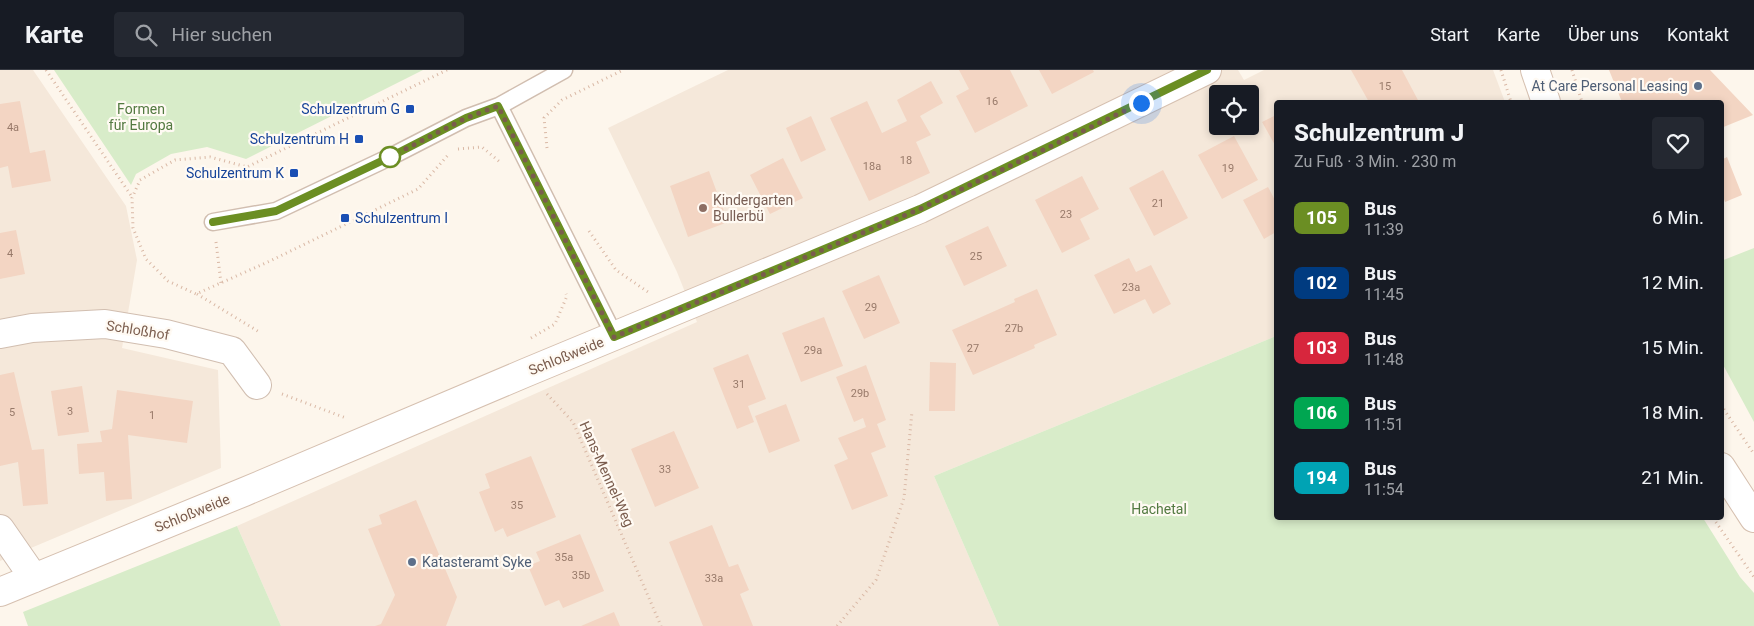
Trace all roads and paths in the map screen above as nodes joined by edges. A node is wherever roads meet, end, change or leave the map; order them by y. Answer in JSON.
{"nodes":[{"id":1,"x":46,"y":70,"type":"edge"},
{"id":2,"x":447,"y":70,"type":"edge"},
{"id":3,"x":564,"y":70,"type":"edge"},
{"id":4,"x":623,"y":70,"type":"edge"},
{"id":5,"x":1207,"y":70,"type":"edge"},
{"id":6,"x":1501,"y":70,"type":"edge"},
{"id":7,"x":1535,"y":70,"type":"edge"},
{"id":8,"x":1572,"y":70,"type":"edge"},
{"id":9,"x":1510,"y":100,"type":"edge"},
{"id":10,"x":1545,"y":100,"type":"edge"},
{"id":11,"x":1581,"y":100,"type":"edge"},
{"id":12,"x":498,"y":106,"type":"junction"},
{"id":13,"x":548,"y":157,"type":"dead end"},
{"id":14,"x":504,"y":165,"type":"dead end"},
{"id":15,"x":132,"y":198,"type":"junction"},
{"id":16,"x":213,"y":222,"type":"joint"},
{"id":17,"x":585,"y":225,"type":"dead end"},
{"id":18,"x":221,"y":283,"type":"junction"},
{"id":19,"x":562,"y":287,"type":"dead end"},
{"id":20,"x":649,"y":292,"type":"dead end"},
{"id":21,"x":196,"y":294,"type":"junction"},
{"id":22,"x":261,"y":333,"type":"dead end"},
{"id":23,"x":0,"y":334,"type":"edge"},
{"id":24,"x":614,"y":337,"type":"junction"},
{"id":25,"x":525,"y":341,"type":"dead end"},
{"id":26,"x":525,"y":373,"type":"junction"},
{"id":27,"x":257,"y":385,"type":"joint"},
{"id":28,"x":1724,"y":409,"type":"edge"},
{"id":29,"x":912,"y":411,"type":"dead end"},
{"id":30,"x":346,"y":418,"type":"dead end"},
{"id":31,"x":1754,"y":454,"type":"edge"},
{"id":32,"x":1724,"y":472,"type":"edge"},
{"id":33,"x":1754,"y":518,"type":"edge"},
{"id":34,"x":1714,"y":520,"type":"edge"},
{"id":35,"x":0,"y":529,"type":"edge"},
{"id":36,"x":1754,"y":577,"type":"edge"},
{"id":37,"x":34,"y":578,"type":"junction"},
{"id":38,"x":0,"y":592,"type":"edge"},
{"id":39,"x":661,"y":626,"type":"edge"},
{"id":40,"x":838,"y":626,"type":"edge"}],
"edges":[{"from":1,"to":15,"type":"path"},
{"from":2,"to":15,"type":"path"},
{"from":3,"to":12,"type":"lane"},
{"from":4,"to":13,"type":"path"},
{"from":5,"to":24,"type":"street","name":"Schloßweide"},
{"from":6,"to":9,"type":"path"},
{"from":7,"to":10,"type":"street"},
{"from":8,"to":11,"type":"path"},
{"from":12,"to":16,"type":"lane"},
{"from":12,"to":24,"type":"lane"},
{"from":14,"to":18,"type":"path"},
{"from":15,"to":21,"type":"path"},
{"from":16,"to":18,"type":"path"},
{"from":17,"to":20,"type":"path"},
{"from":18,"to":21,"type":"path"},
{"from":19,"to":25,"type":"path"},
{"from":21,"to":22,"type":"path"},
{"from":23,"to":27,"type":"street","name":"Schloßhof"},
{"from":24,"to":26,"type":"street","name":"Schloßweide"},
{"from":26,"to":37,"type":"street","name":"Schloßweide"},
{"from":26,"to":39,"type":"path","name":"Hans-Mennel-Weg"},
{"from":27,"to":30,"type":"path"},
{"from":28,"to":31,"type":"path"},
{"from":29,"to":40,"type":"path"},
{"from":32,"to":33,"type":"street"},
{"from":34,"to":36,"type":"path"},
{"from":35,"to":37,"type":"street"},
{"from":37,"to":38,"type":"street","name":"Schloßweide"}]}
